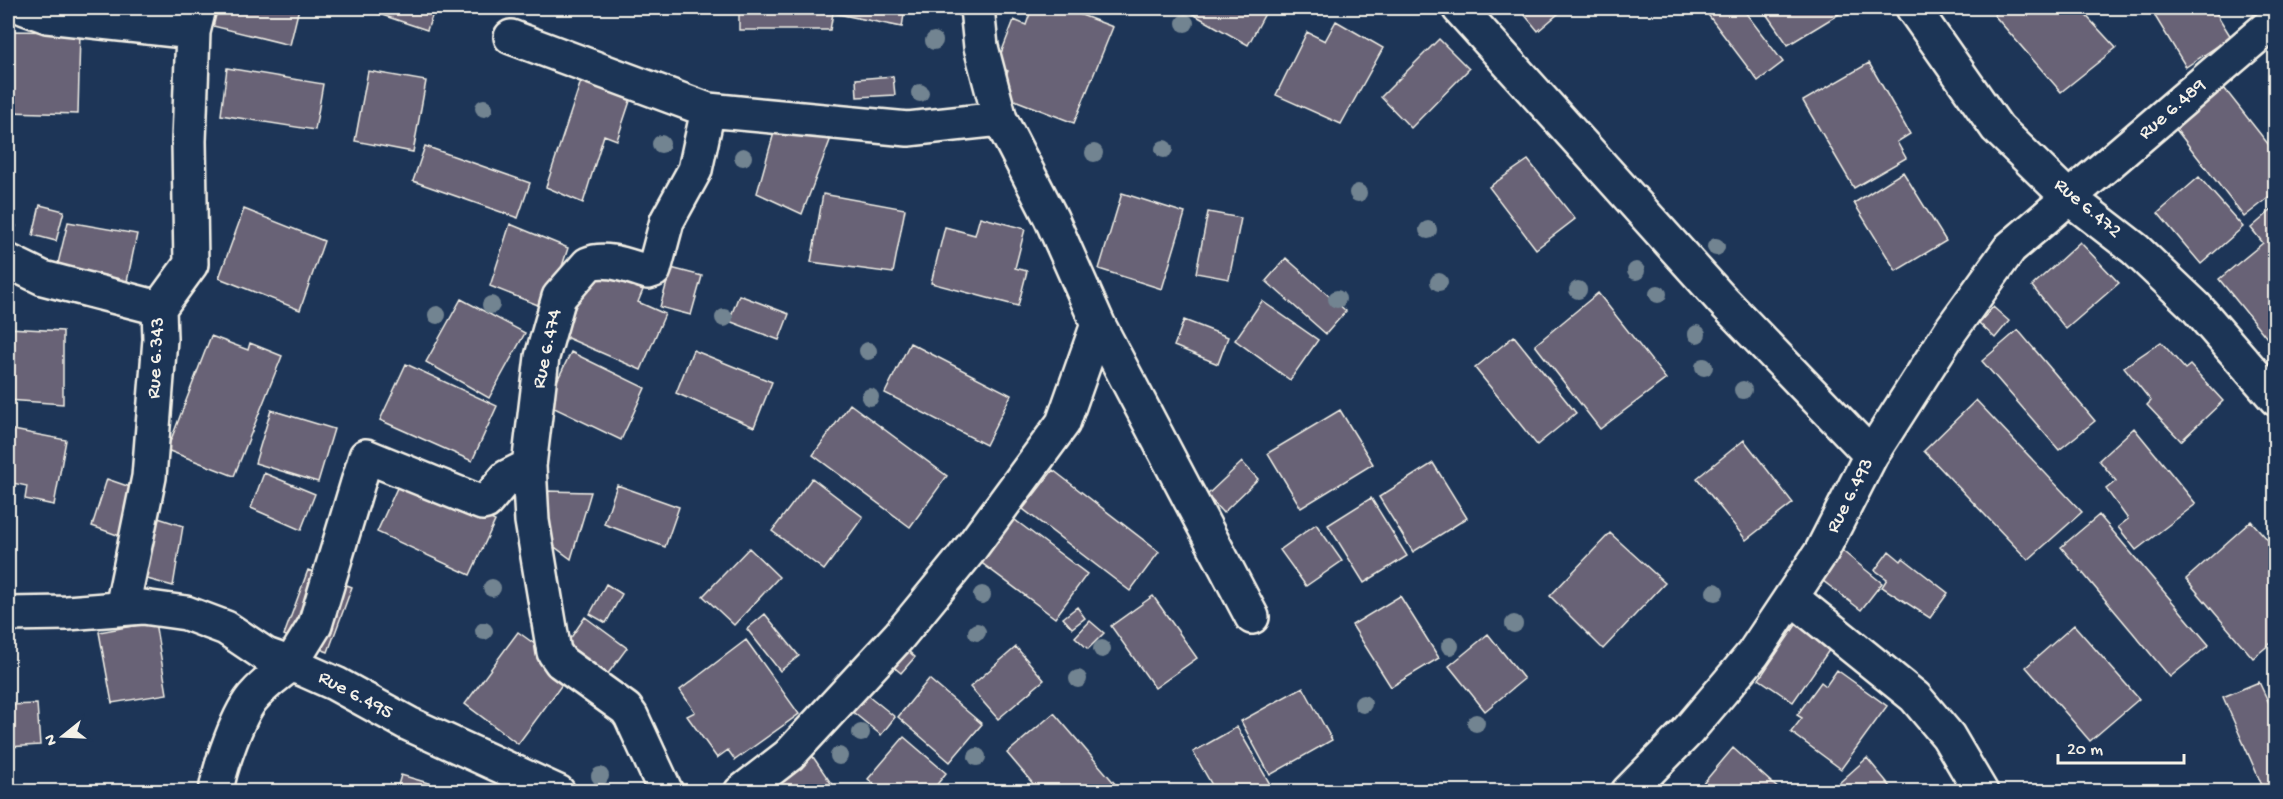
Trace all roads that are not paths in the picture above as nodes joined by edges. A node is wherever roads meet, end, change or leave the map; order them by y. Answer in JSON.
{"nodes":[{"id":1,"x":25,"y":8,"type":"edge"},
{"id":2,"x":977,"y":8,"type":"edge"},
{"id":3,"x":1459,"y":8,"type":"edge"},
{"id":4,"x":1913,"y":8,"type":"edge"},
{"id":5,"x":196,"y":20,"type":"edge"},
{"id":6,"x":2276,"y":20,"type":"edge"},
{"id":7,"x":511,"y":37,"type":"dead end"},
{"id":8,"x":708,"y":110,"type":"junction"},
{"id":9,"x":1000,"y":119,"type":"junction"},
{"id":10,"x":2069,"y":198,"type":"junction"},
{"id":11,"x":8,"y":261,"type":"edge"},
{"id":12,"x":159,"y":308,"type":"junction"},
{"id":13,"x":1098,"y":324,"type":"junction"},
{"id":14,"x":2276,"y":399,"type":"edge"},
{"id":15,"x":1871,"y":455,"type":"junction"},
{"id":16,"x":529,"y":466,"type":"junction"},
{"id":17,"x":1791,"y":597,"type":"junction"},
{"id":18,"x":122,"y":608,"type":"junction"},
{"id":19,"x":8,"y":614,"type":"edge"},
{"id":20,"x":1252,"y":617,"type":"dead end"},
{"id":21,"x":291,"y":664,"type":"junction"},
{"id":22,"x":216,"y":792,"type":"edge"},
{"id":23,"x":558,"y":792,"type":"edge"},
{"id":24,"x":666,"y":792,"type":"edge"},
{"id":25,"x":741,"y":792,"type":"edge"},
{"id":26,"x":1628,"y":792,"type":"edge"},
{"id":27,"x":1981,"y":792,"type":"edge"}],
"edges":[{"from":1,"to":5,"type":"street"},
{"from":2,"to":9,"type":"street"},
{"from":3,"to":15,"type":"street"},
{"from":4,"to":10,"type":"street","name":"Rue 6.472"},
{"from":5,"to":12,"type":"street","name":"Rue 6.343"},
{"from":6,"to":10,"type":"street","name":"Rue 6.489"},
{"from":7,"to":8,"type":"street"},
{"from":8,"to":9,"type":"street"},
{"from":8,"to":16,"type":"street","name":"Rue 6.474"},
{"from":9,"to":13,"type":"street"},
{"from":10,"to":14,"type":"street","name":"Rue 6.472"},
{"from":10,"to":15,"type":"street","name":"Rue 6.493"},
{"from":11,"to":12,"type":"street"},
{"from":12,"to":18,"type":"street","name":"Rue 6.343"},
{"from":13,"to":20,"type":"street"},
{"from":13,"to":25,"type":"street"},
{"from":15,"to":17,"type":"street","name":"Rue 6.493"},
{"from":16,"to":21,"type":"street"},
{"from":16,"to":24,"type":"street","name":"Rue 6.474"},
{"from":17,"to":26,"type":"street","name":"Rue 6.493"},
{"from":17,"to":27,"type":"street"},
{"from":18,"to":19,"type":"street","name":"Rue 6.495"},
{"from":18,"to":21,"type":"street","name":"Rue 6.495"},
{"from":21,"to":22,"type":"street"},
{"from":21,"to":23,"type":"street","name":"Rue 6.495"}]}
